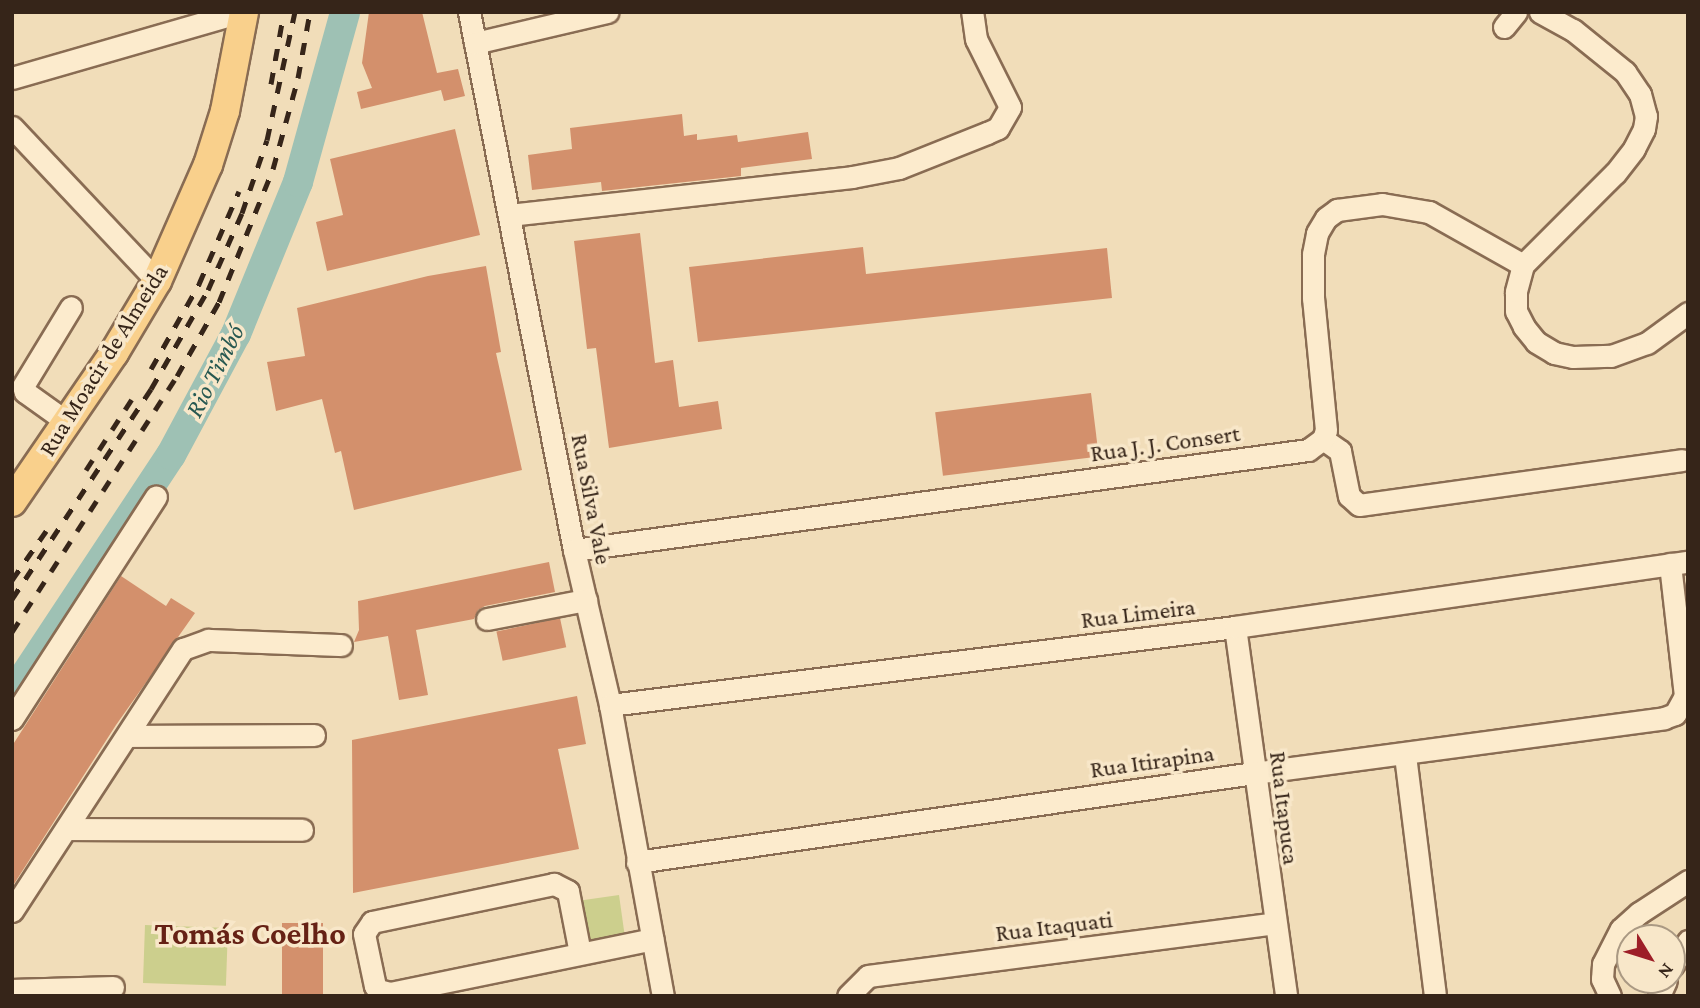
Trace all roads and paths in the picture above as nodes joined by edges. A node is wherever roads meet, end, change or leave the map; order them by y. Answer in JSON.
{"nodes":[{"id":1,"x":242,"y":12,"type":"edge"},
{"id":2,"x":469,"y":12,"type":"edge"},
{"id":3,"x":607,"y":12,"type":"edge"},
{"id":4,"x":972,"y":12,"type":"edge"},
{"id":5,"x":1540,"y":12,"type":"edge"},
{"id":6,"x":200,"y":18,"type":"edge"},
{"id":7,"x":475,"y":43,"type":"junction"},
{"id":8,"x":12,"y":78,"type":"edge"},
{"id":9,"x":12,"y":127,"type":"edge"},
{"id":10,"x":509,"y":215,"type":"junction"},
{"id":11,"x":1523,"y":265,"type":"junction"},
{"id":12,"x":157,"y":281,"type":"junction"},
{"id":13,"x":71,"y":307,"type":"dead end"},
{"id":14,"x":1688,"y":313,"type":"edge"},
{"id":15,"x":67,"y":422,"type":"junction"},
{"id":16,"x":1324,"y":439,"type":"junction"},
{"id":17,"x":1682,"y":460,"type":"dead end"},
{"id":18,"x":156,"y":496,"type":"dead end"},
{"id":19,"x":12,"y":502,"type":"edge"},
{"id":20,"x":574,"y":550,"type":"junction"},
{"id":21,"x":1679,"y":563,"type":"edge"},
{"id":22,"x":586,"y":600,"type":"junction"},
{"id":23,"x":487,"y":619,"type":"dead end"},
{"id":24,"x":1235,"y":627,"type":"junction"},
{"id":25,"x":341,"y":645,"type":"dead end"},
{"id":26,"x":610,"y":705,"type":"junction"},
{"id":27,"x":1675,"y":714,"type":"joint"},
{"id":28,"x":12,"y":719,"type":"edge"},
{"id":29,"x":128,"y":736,"type":"junction"},
{"id":30,"x":314,"y":736,"type":"dead end"},
{"id":31,"x":1405,"y":755,"type":"junction"},
{"id":32,"x":1254,"y":773,"type":"junction"},
{"id":33,"x":66,"y":829,"type":"junction"},
{"id":34,"x":302,"y":830,"type":"dead end"},
{"id":35,"x":637,"y":862,"type":"junction"},
{"id":36,"x":1688,"y":881,"type":"edge"},
{"id":37,"x":12,"y":911,"type":"edge"},
{"id":38,"x":1274,"y":923,"type":"junction"},
{"id":39,"x":652,"y":939,"type":"junction"},
{"id":40,"x":579,"y":953,"type":"junction"},
{"id":41,"x":113,"y":987,"type":"dead end"},
{"id":42,"x":12,"y":990,"type":"edge"},
{"id":43,"x":663,"y":996,"type":"edge"},
{"id":44,"x":848,"y":996,"type":"edge"},
{"id":45,"x":1286,"y":996,"type":"edge"},
{"id":46,"x":1435,"y":996,"type":"edge"},
{"id":47,"x":1610,"y":996,"type":"edge"}],
"edges":[{"from":1,"to":6,"type":"street"},
{"from":1,"to":12,"type":"main road","name":"Rua Moacir de Almeida"},
{"from":2,"to":7,"type":"street","name":"Rua Silva Vale"},
{"from":3,"to":7,"type":"street"},
{"from":4,"to":10,"type":"street"},
{"from":5,"to":11,"type":"street"},
{"from":6,"to":8,"type":"street"},
{"from":7,"to":10,"type":"street","name":"Rua Silva Vale"},
{"from":9,"to":12,"type":"street"},
{"from":10,"to":20,"type":"street","name":"Rua Silva Vale"},
{"from":11,"to":14,"type":"street"},
{"from":11,"to":16,"type":"street"},
{"from":12,"to":15,"type":"main road","name":"Rua Moacir de Almeida"},
{"from":13,"to":15,"type":"street"},
{"from":15,"to":19,"type":"main road","name":"Rua Moacir de Almeida"},
{"from":16,"to":17,"type":"street"},
{"from":16,"to":20,"type":"street","name":"Rua J. J. Consert"},
{"from":18,"to":28,"type":"street"},
{"from":20,"to":22,"type":"street","name":"Rua Silva Vale"},
{"from":21,"to":24,"type":"street","name":"Rua Limeira"},
{"from":21,"to":27,"type":"street","name":"Rua Limeira"},
{"from":22,"to":23,"type":"street"},
{"from":22,"to":26,"type":"street","name":"Rua Silva Vale"},
{"from":24,"to":26,"type":"street","name":"Rua Limeira"},
{"from":24,"to":32,"type":"street","name":"Rua Itapuca"},
{"from":25,"to":29,"type":"street"},
{"from":26,"to":35,"type":"street","name":"Rua Silva Vale"},
{"from":27,"to":31,"type":"street","name":"Rua Itirapina"},
{"from":29,"to":30,"type":"street"},
{"from":29,"to":33,"type":"street"},
{"from":31,"to":32,"type":"street","name":"Rua Itirapina"},
{"from":31,"to":46,"type":"street"},
{"from":32,"to":35,"type":"street","name":"Rua Itirapina"},
{"from":32,"to":38,"type":"street","name":"Rua Itapuca"},
{"from":33,"to":34,"type":"street"},
{"from":33,"to":37,"type":"street"},
{"from":35,"to":39,"type":"street","name":"Rua Silva Vale"},
{"from":36,"to":47,"type":"street"},
{"from":38,"to":44,"type":"street","name":"Rua Itaquati"},
{"from":38,"to":45,"type":"street","name":"Rua Itapuca"},
{"from":39,"to":40,"type":"street"},
{"from":39,"to":43,"type":"street","name":"Rua Silva Vale"},
{"from":40,"to":40,"type":"street"},
{"from":41,"to":42,"type":"street"}]}
